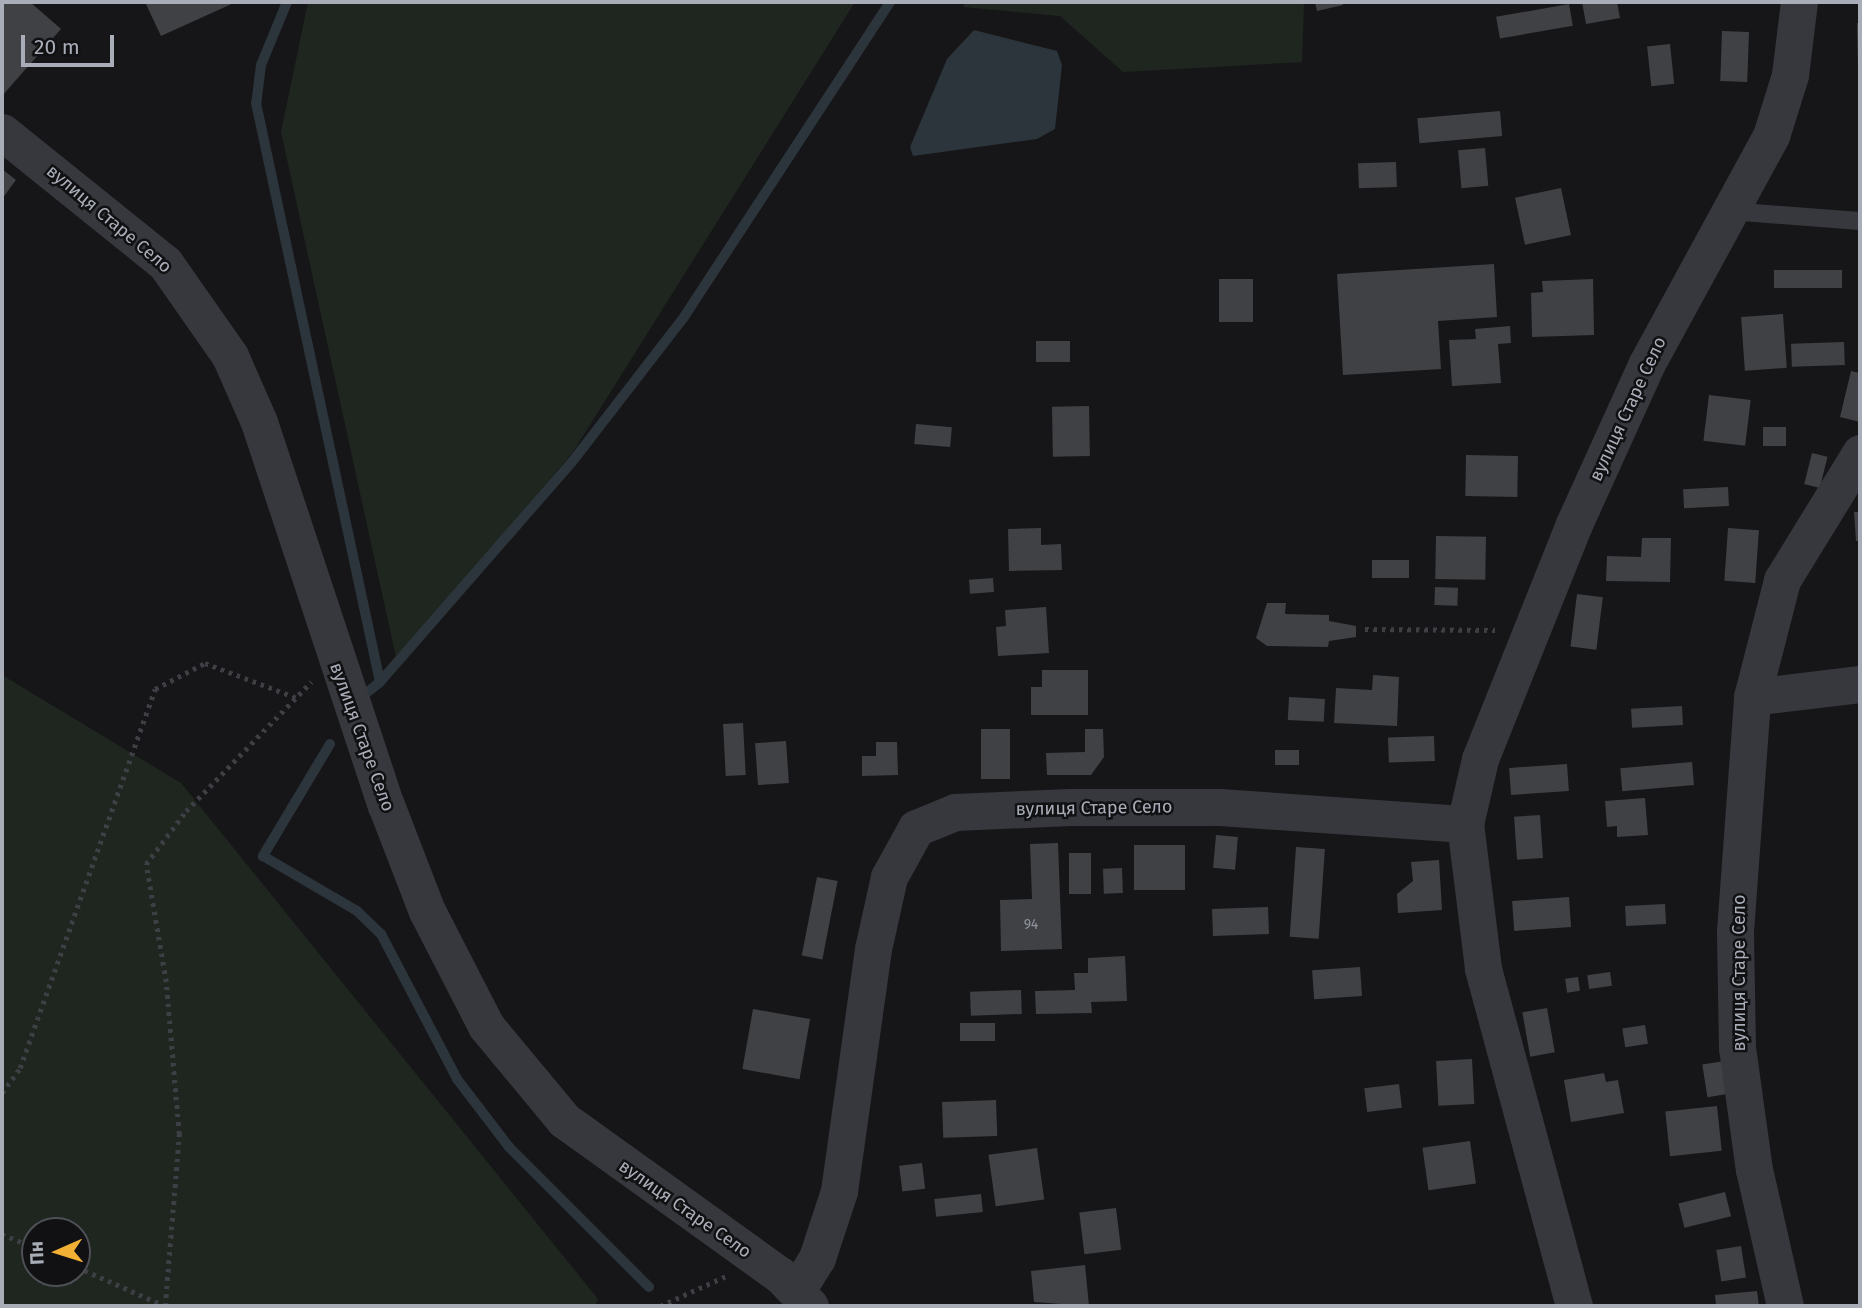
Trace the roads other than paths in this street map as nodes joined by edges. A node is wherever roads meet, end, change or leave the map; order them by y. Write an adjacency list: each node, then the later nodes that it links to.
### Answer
1 (1800, 2): 3 (street, вулиця Старе Село)
2 (2, 132): 9 (street, вулиця Старе Село)
3 (1729, 211): 4 (lane); 8 (street, вулиця Старе Село)
4 (1860, 221)
5 (1860, 453): 7 (street, вулиця Старе Село)
6 (1860, 684): 7 (street)
7 (1752, 696): 11 (street, вулиця Старе Село)
8 (1465, 824): 9 (street, вулиця Старе Село); 10 (street, вулиця Старе Село)
9 (803, 1298)
10 (1574, 1306)
11 (1785, 1306)

